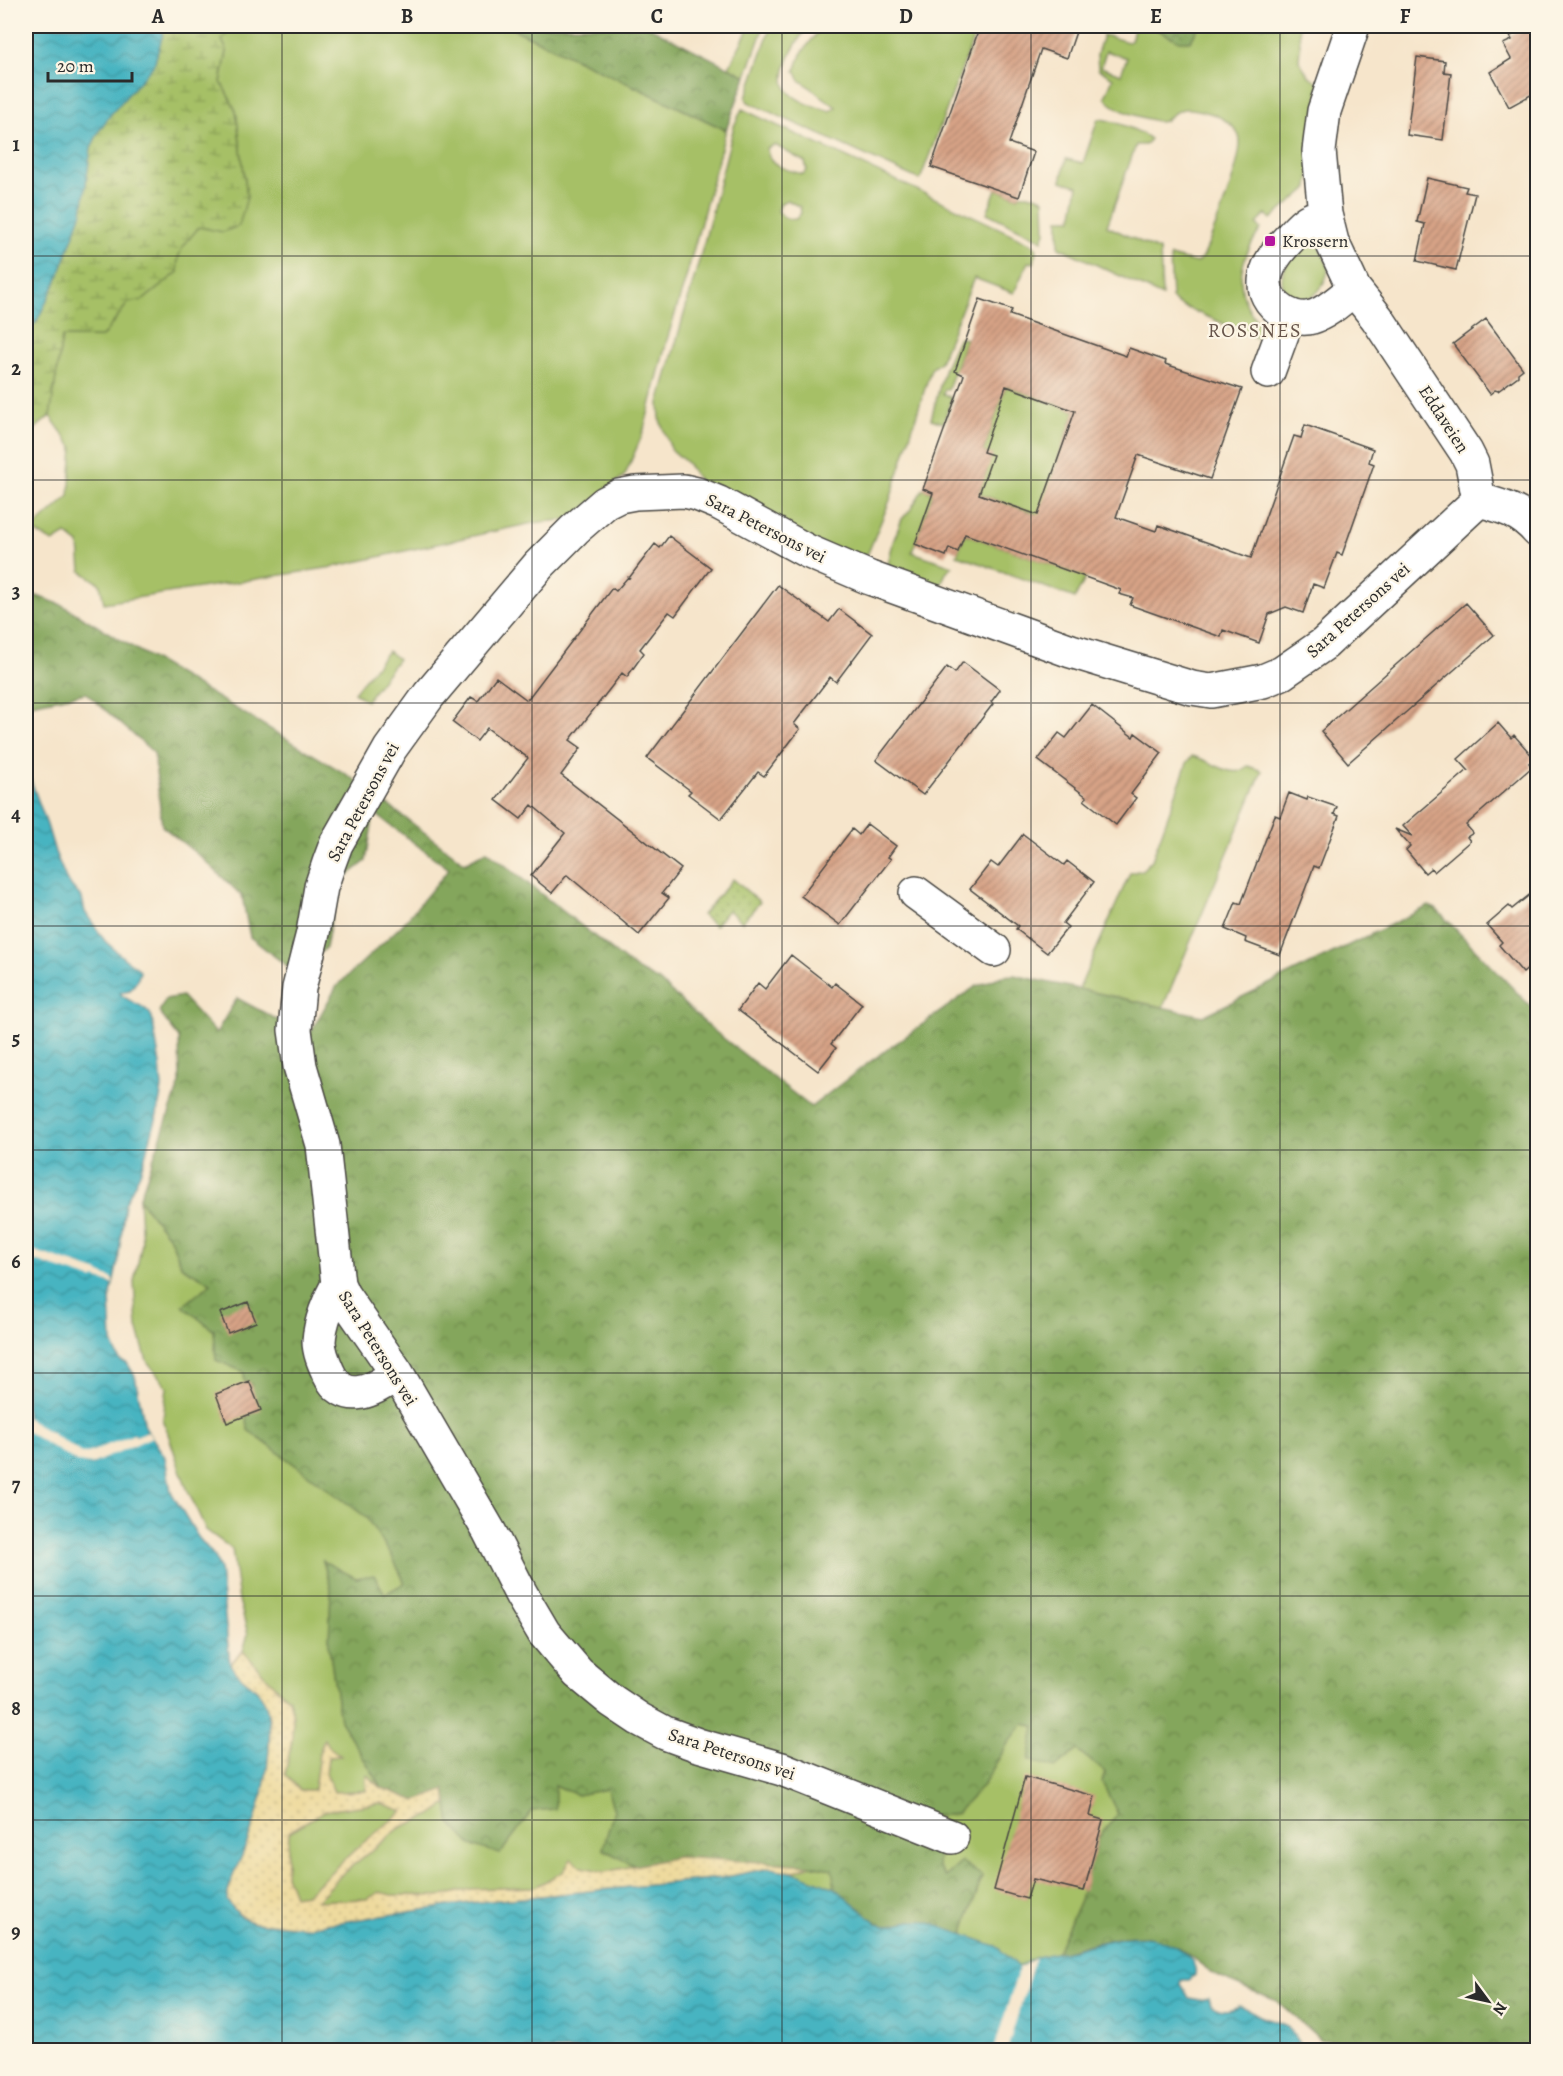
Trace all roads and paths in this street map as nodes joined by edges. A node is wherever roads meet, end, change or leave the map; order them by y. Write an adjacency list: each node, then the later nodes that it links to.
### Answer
1 (1353, 26): 2 (street, Eddaveien)
2 (1325, 214): 3 (street, Eddaveien); 4 (street)
3 (1354, 289): 4 (street); 6 (street, Eddaveien)
4 (1289, 315): 5 (street)
5 (1268, 372)
6 (1479, 500): 7 (street); 10 (street, Sara Petersons vei)
7 (1538, 531)
8 (916, 893): 9 (street)
9 (994, 950)
10 (338, 1284): 11 (street, Sara Petersons vei); 11 (street)
11 (396, 1373): 12 (street, Sara Petersons vei)
12 (952, 1837)

